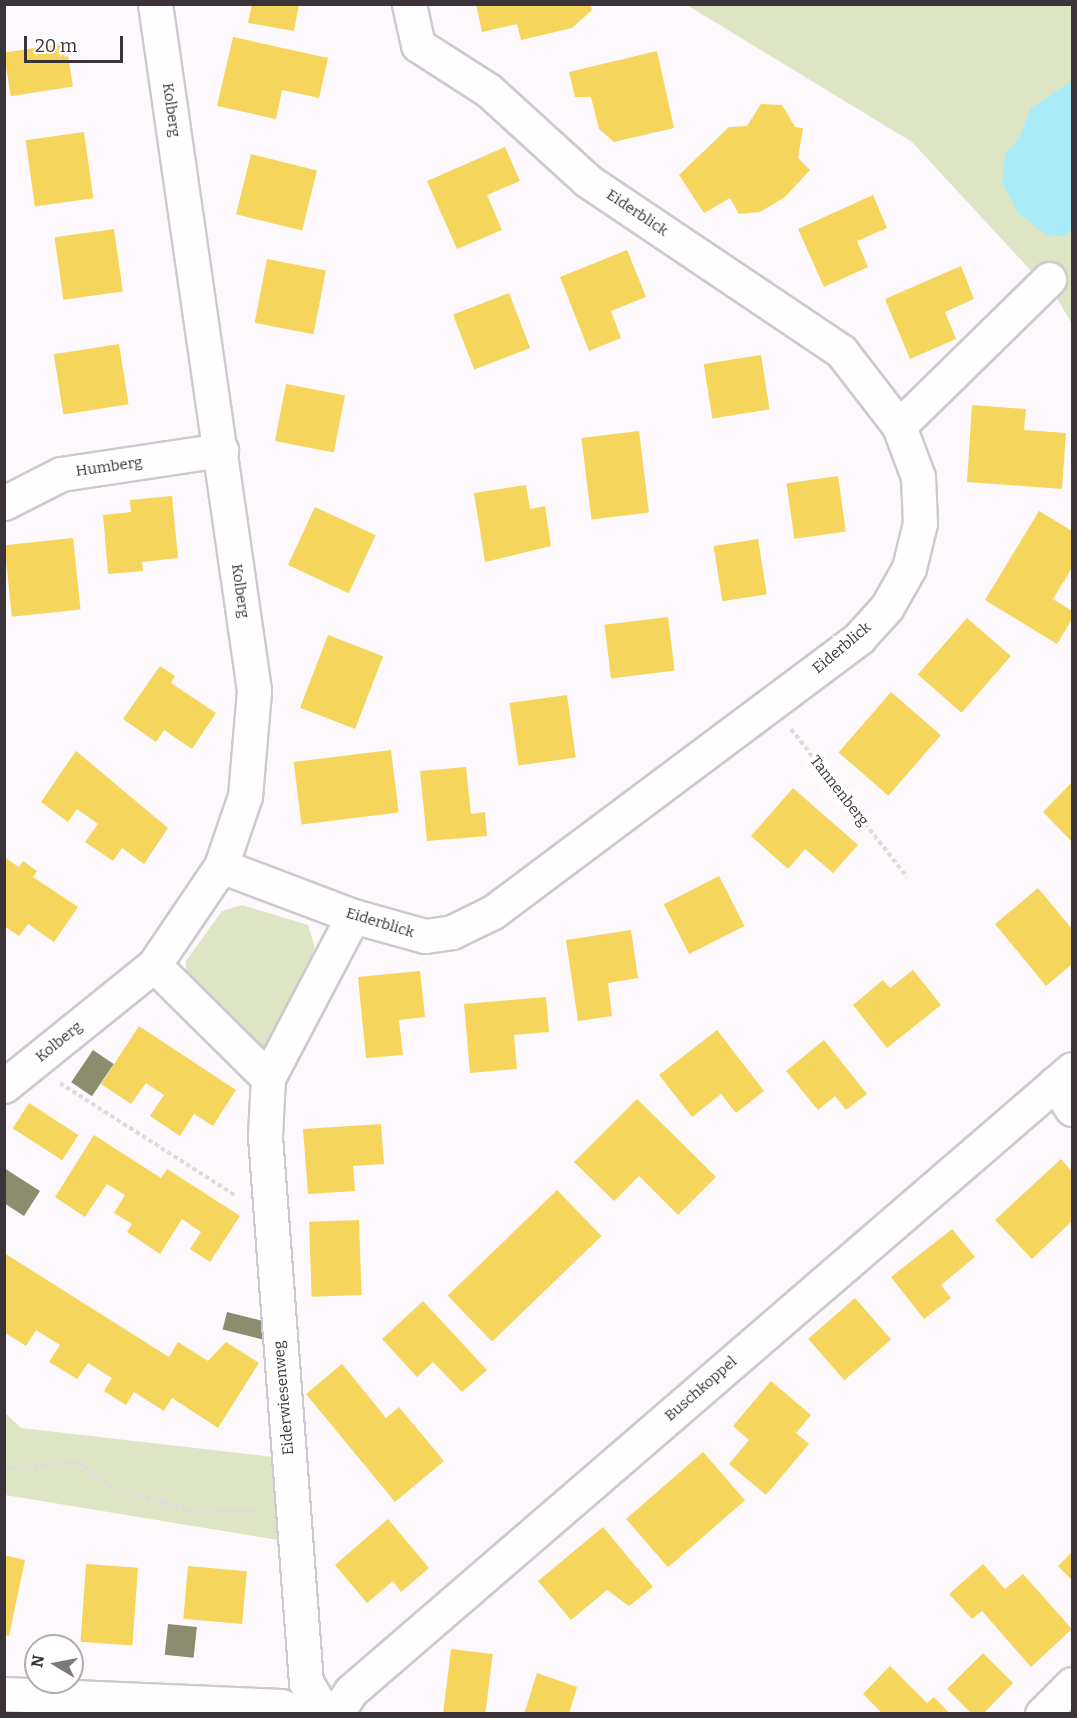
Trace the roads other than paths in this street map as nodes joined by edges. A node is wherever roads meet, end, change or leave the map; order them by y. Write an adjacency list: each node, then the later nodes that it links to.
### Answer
1 (155, 4): 5 (street, Kolberg)
2 (409, 4): 4 (street, Eiderblick)
3 (1049, 279): 4 (street)
4 (899, 426): 8 (street, Eiderblick)
5 (221, 450): 6 (street, Humberg); 7 (street, Kolberg)
6 (4, 503)
7 (221, 866): 8 (street, Eiderblick); 9 (street, Kolberg)
8 (353, 916): 10 (street)
9 (154, 964): 10 (street); 11 (street, Kolberg)
10 (268, 1078): 16 (street, Eiderwiesenweg)
11 (4, 1086)
12 (1067, 1087): 17 (street, Buschkoppel)
13 (1072, 1684): 18 (street)
14 (4, 1694): 15 (street)
15 (303, 1713)
16 (325, 1713)
17 (336, 1713)
18 (1042, 1713)

